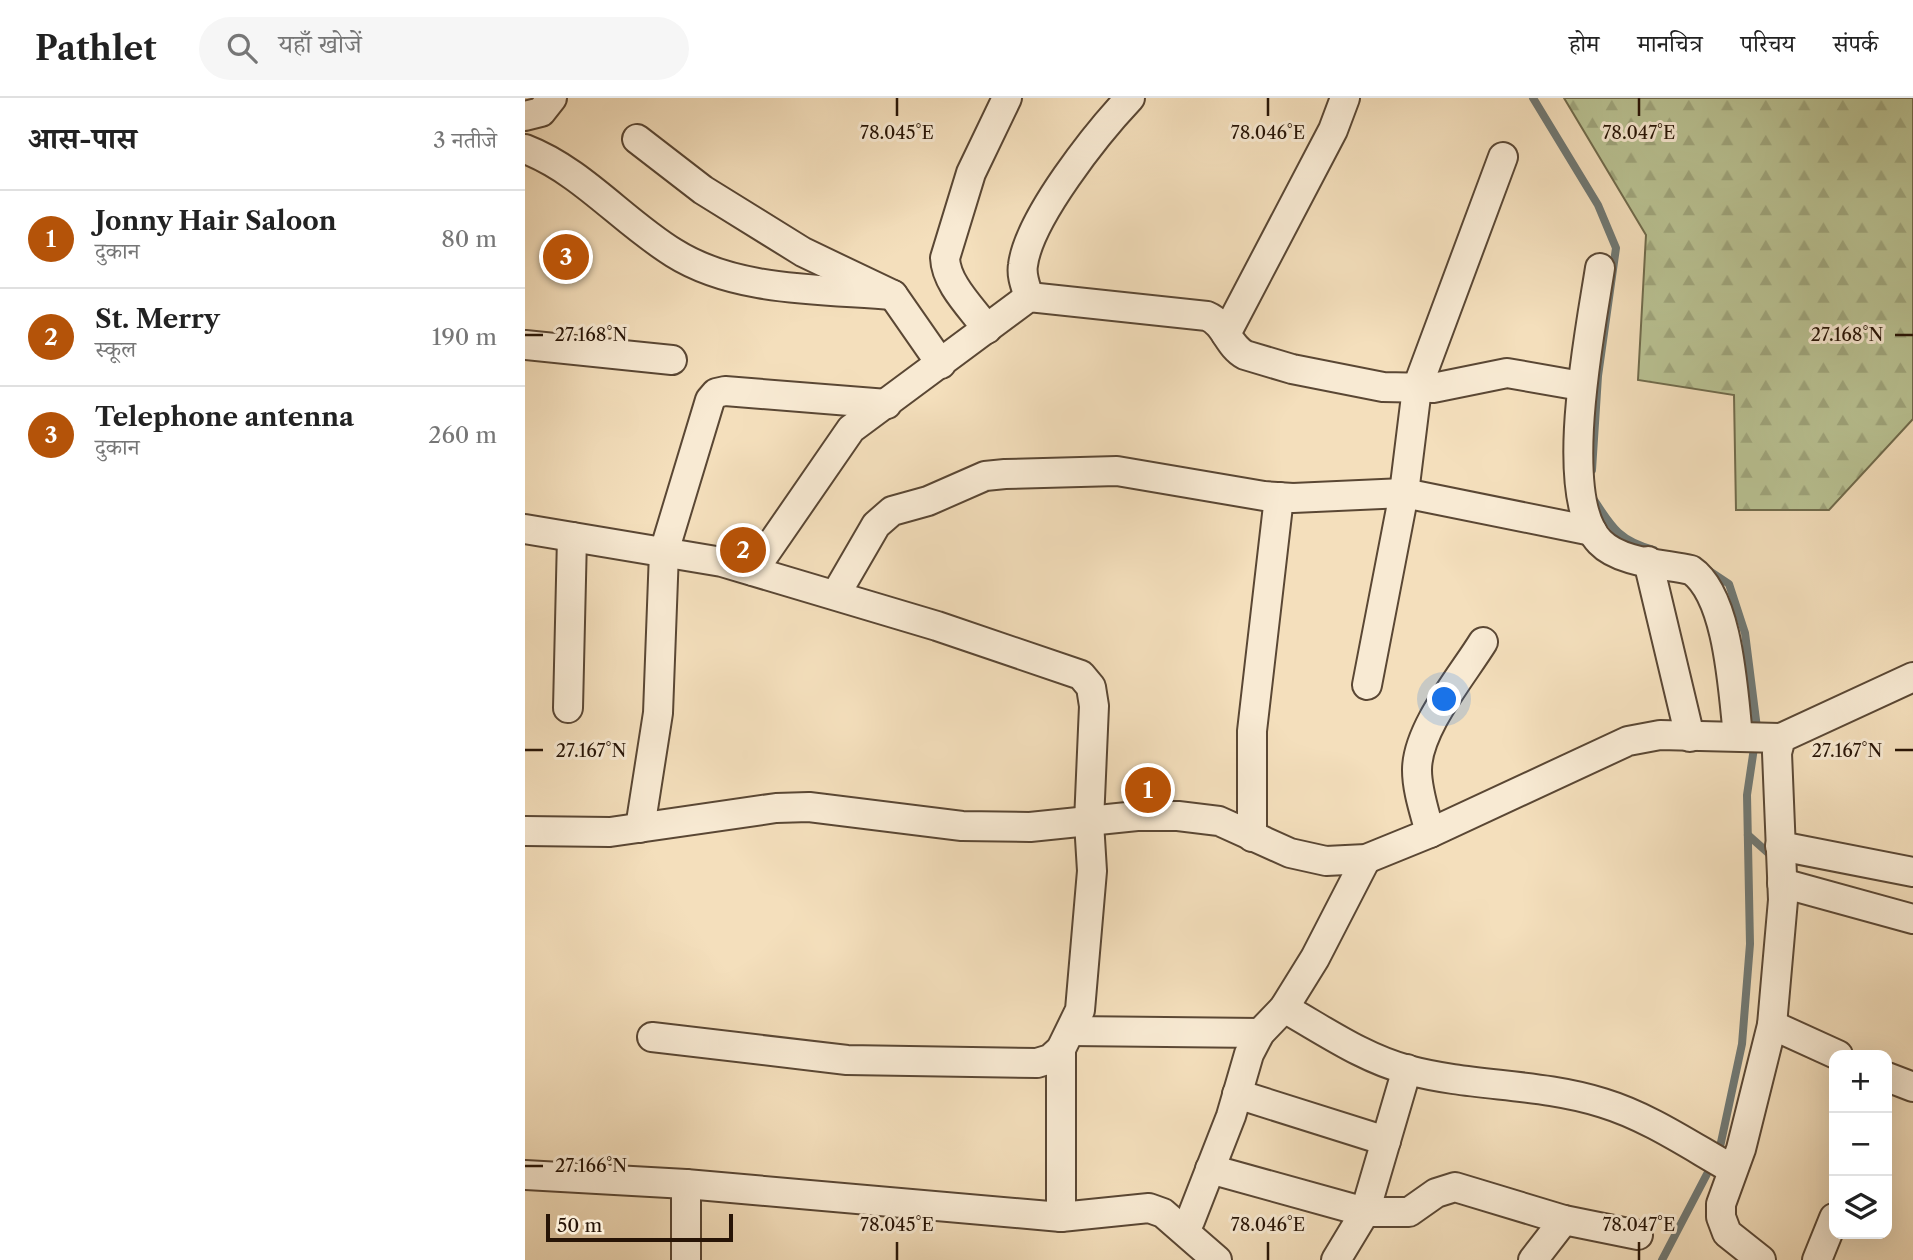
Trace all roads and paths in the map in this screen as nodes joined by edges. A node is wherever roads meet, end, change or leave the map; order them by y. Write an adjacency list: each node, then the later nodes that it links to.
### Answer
1 (551, 98): 5 (street)
2 (1007, 98): 12 (street)
3 (1130, 98): 11 (street)
4 (1345, 98): 13 (street)
5 (525, 116)
6 (637, 139): 10 (street)
7 (528, 157): 10 (street)
8 (1503, 157): 18 (street)
9 (1601, 268): 17 (street)
10 (893, 295): 16 (street)
11 (1029, 297): 12 (street); 13 (street)
12 (987, 329): 16 (street)
13 (1226, 334): 18 (street)
14 (525, 345): 15 (street)
15 (673, 360)
16 (941, 363): 19 (street)
17 (1581, 386): 18 (street); 20 (street)
18 (1417, 388): 21 (street)
19 (887, 404): 27 (street); 29 (street)
20 (1579, 489): 23 (street); 25 (street)
21 (1404, 494): 22 (street); 23 (street); 33 (street)
22 (1279, 497): 30 (street); 42 (street)
23 (1562, 527): 25 (street)
24 (525, 530): 26 (street)
25 (1592, 531): 28 (street)
26 (572, 537): 27 (street); 34 (street)
27 (664, 552): 29 (street); 39 (street)
28 (1648, 561): 35 (street); 36 (street)
29 (753, 571): 30 (street)
30 (836, 594): 38 (street)
31 (1483, 642): 41 (street)
32 (1913, 677): 37 (street)
33 (1367, 685)
34 (568, 708)
35 (1738, 736): 36 (street); 37 (street)
36 (1690, 737): 41 (street)
37 (1781, 738): 43 (street)
38 (1089, 822): 39 (street); 42 (street); 52 (street)
39 (640, 828): 40 (street)
40 (525, 831)
41 (1430, 833): 44 (street)
42 (1252, 837): 44 (street)
43 (1780, 846): 45 (street); 46 (street)
44 (1366, 859): 48 (street)
45 (1913, 872)
46 (1782, 883): 47 (street); 49 (street)
47 (1913, 919)
48 (1285, 1008): 50 (street); 54 (street)
49 (1772, 1025): 53 (street); 58 (street)
50 (1260, 1033): 52 (street); 55 (street)
51 (652, 1037): 52 (street)
52 (1066, 1040): 62 (street)
53 (1829, 1051)
54 (1407, 1069): 56 (street); 58 (street)
55 (1237, 1094): 56 (street); 57 (street)
56 (1386, 1141): 61 (street)
57 (1210, 1169): 61 (street); 64 (street)
58 (1732, 1169): 71 (street)
59 (525, 1175): 60 (street)
60 (686, 1184): 62 (street); 67 (street)
61 (1365, 1212): 63 (street); 69 (street)
62 (1061, 1217): 68 (street)
63 (1564, 1220): 66 (street); 70 (street)
64 (1191, 1221)
65 (1829, 1230): 72 (street)
66 (1638, 1236)
67 (686, 1260)
68 (1217, 1260)
69 (1336, 1260)
70 (1533, 1260)
71 (1761, 1260)
72 (1817, 1260)

